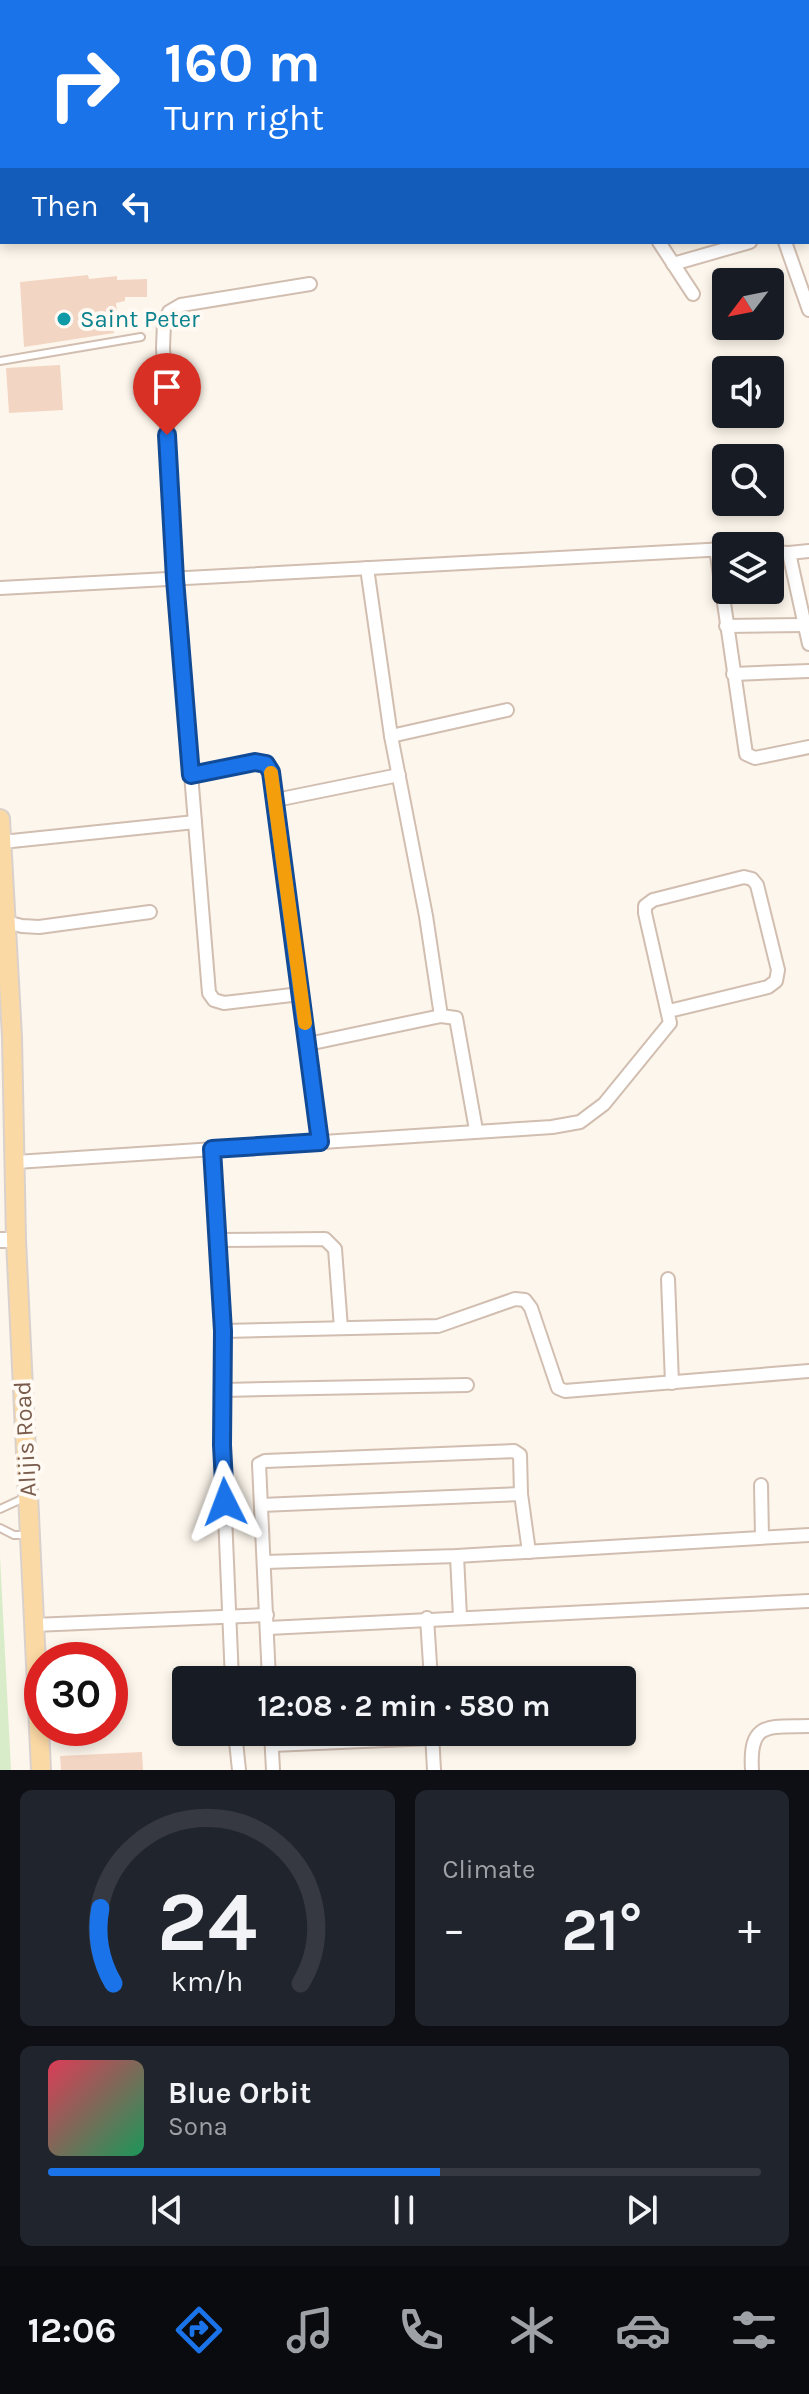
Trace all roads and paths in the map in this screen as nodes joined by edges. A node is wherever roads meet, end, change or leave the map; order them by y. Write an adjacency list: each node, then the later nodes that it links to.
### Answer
1 (660, 244): 4 (street)
2 (743, 244): 4 (street)
3 (786, 244): 7 (street)
4 (673, 264): 6 (street)
5 (310, 284): 15 (street)
6 (693, 294)
7 (809, 310)
8 (141, 337): 9 (lane)
9 (0, 361)
10 (712, 549): 14 (street)
11 (809, 551): 13 (street)
12 (784, 553): 13 (street)
13 (789, 553): 18 (street)
14 (367, 568): 15 (street); 24 (street)
15 (175, 579): 16 (street); 26 (street)
16 (0, 588)
17 (725, 604): 19 (street)
18 (804, 625): 19 (street); 20 (street)
19 (726, 626): 22 (street)
20 (809, 644)
21 (809, 671): 22 (street)
22 (733, 674): 25 (street)
23 (507, 710): 24 (street)
24 (391, 736): 27 (street)
25 (809, 747)
26 (191, 775): 28 (street); 30 (street)
27 (399, 775): 28 (street); 36 (street)
28 (276, 800): 34 (street)
29 (0, 819): 31 (main road, Alijis Road)
30 (195, 822): 31 (street); 34 (street)
31 (1, 842): 33 (main road, Alijis Road)
32 (150, 912): 33 (street)
33 (4, 924): 37 (main road, Alijis Road)
34 (300, 994): 38 (street)
35 (669, 1011): 35 (street); 39 (street)
36 (441, 1016): 38 (street); 39 (street)
37 (6, 1036): 42 (main road, Alijis Road)
38 (308, 1044): 40 (street)
39 (476, 1130): 40 (street)
40 (320, 1142): 41 (street)
41 (212, 1149): 42 (street); 44 (street)
42 (16, 1162): 43 (main road, Alijis Road)
43 (8, 1240): 54 (main road, Alijis Road)
44 (217, 1240): 46 (street); 47 (street)
45 (668, 1279): 49 (street)
46 (341, 1328): 47 (street); 49 (street)
47 (223, 1331): 51 (street)
48 (809, 1371): 49 (street)
49 (672, 1383)
50 (467, 1385): 51 (street)
51 (223, 1390): 65 (street)
52 (761, 1485): 60 (street)
53 (521, 1494): 55 (street); 55 (street); 61 (street)
54 (27, 1497): 56 (lane); 58 (main road, Alijis Road)
55 (261, 1505): 63 (street)
56 (0, 1509)
57 (0, 1528): 58 (lane)
58 (29, 1535): 69 (main road, Alijis Road)
59 (809, 1535): 60 (street)
60 (762, 1537): 61 (street)
61 (529, 1552): 62 (street)
62 (457, 1556): 63 (street); 66 (street)
63 (265, 1562): 68 (street)
64 (809, 1601): 66 (street)
65 (231, 1617): 68 (street); 69 (street); 70 (street)
66 (460, 1617): 67 (street)
67 (427, 1618): 68 (street); 72 (street)
68 (267, 1621): 71 (street)
69 (34, 1625): 77 (main road, Alijis Road)
70 (232, 1666)
71 (269, 1666)
72 (430, 1666)
73 (809, 1726): 81 (street)
74 (236, 1746): 78 (street)
75 (272, 1746): 79 (street)
76 (433, 1746): 80 (street)
77 (41, 1770)
78 (239, 1770)
79 (273, 1770)
80 (434, 1770)
81 (752, 1770)

